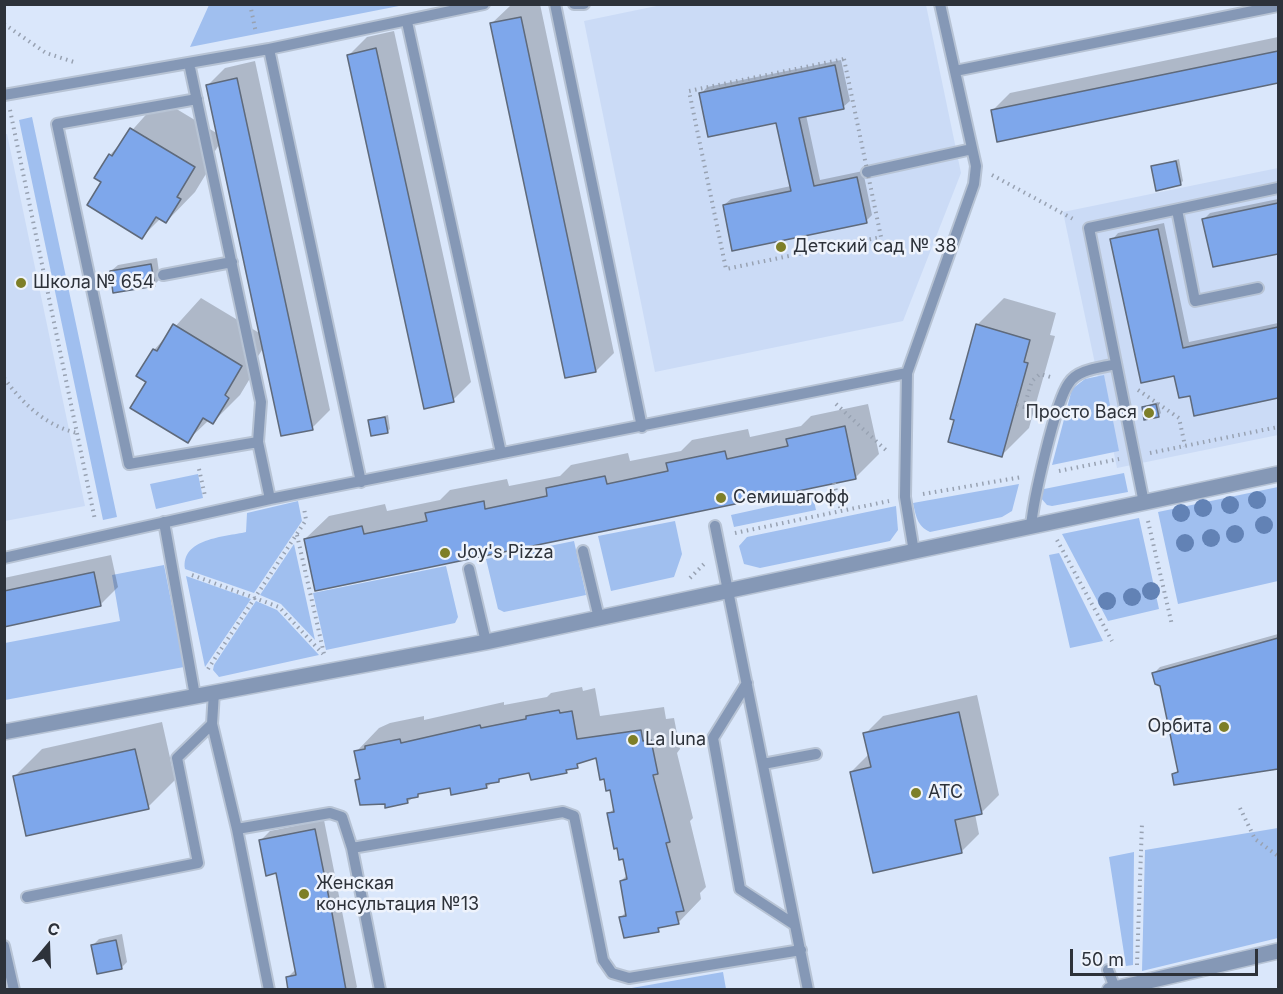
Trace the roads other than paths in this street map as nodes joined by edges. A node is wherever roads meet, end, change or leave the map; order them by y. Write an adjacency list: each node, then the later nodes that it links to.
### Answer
1 (484, 4): 7 (lane)
2 (555, 4): 22 (lane)
3 (574, 4): 4 (lane)
4 (585, 4)
5 (940, 4): 10 (lane)
6 (1278, 6): 10 (lane)
7 (407, 22): 8 (lane); 24 (lane)
8 (264, 50): 9 (lane); 26 (lane)
9 (189, 63): 11 (lane); 12 (lane)
10 (954, 71): 13 (lane)
11 (6, 95)
12 (197, 99): 17 (lane); 23 (lane)
13 (972, 149): 14 (lane); 21 (lane)
14 (867, 172)
15 (1278, 189): 16 (lane)
16 (1177, 210): 19 (lane); 20 (lane)
17 (232, 262): 18 (lane); 23 (lane)
18 (163, 275)
19 (1258, 288)
20 (1116, 364): 28 (lane); 31 (lane)
21 (907, 373): 22 (lane); 33 (lane)
22 (642, 427): 24 (lane)
23 (258, 442): 27 (lane)
24 (501, 453): 26 (lane)
25 (1278, 474): 28 (street)
26 (361, 482): 27 (lane)
27 (270, 499): 29 (lane)
28 (1144, 503): 31 (street)
29 (164, 522): 34 (lane); 41 (lane)
30 (715, 526): 36 (lane)
31 (1032, 527): 33 (street)
32 (583, 550): 37 (lane)
33 (914, 552): 36 (street)
34 (4, 558)
35 (469, 569): 38 (lane)
36 (728, 591): 37 (street); 39 (lane)
37 (599, 618): 38 (street)
38 (486, 642): 40 (street)
39 (747, 683): 45 (lane); 49 (lane)
40 (214, 692): 41 (street); 42 (lane)
41 (195, 693): 43 (street)
42 (212, 724): 46 (lane); 48 (lane)
43 (4, 732)
44 (816, 754): 45 (lane)
45 (763, 764): 49 (lane)
46 (237, 829): 47 (lane); 56 (lane)
47 (352, 848): 51 (lane); 57 (lane)
48 (27, 897)
49 (795, 925): 51 (lane)
50 (4, 946): 55 (lane)
51 (801, 950): 58 (lane)
52 (1278, 951): 54 (street)
53 (1108, 970): 54 (lane)
54 (1112, 989)
55 (14, 990)
56 (269, 990)
57 (380, 990)
58 (808, 990)

